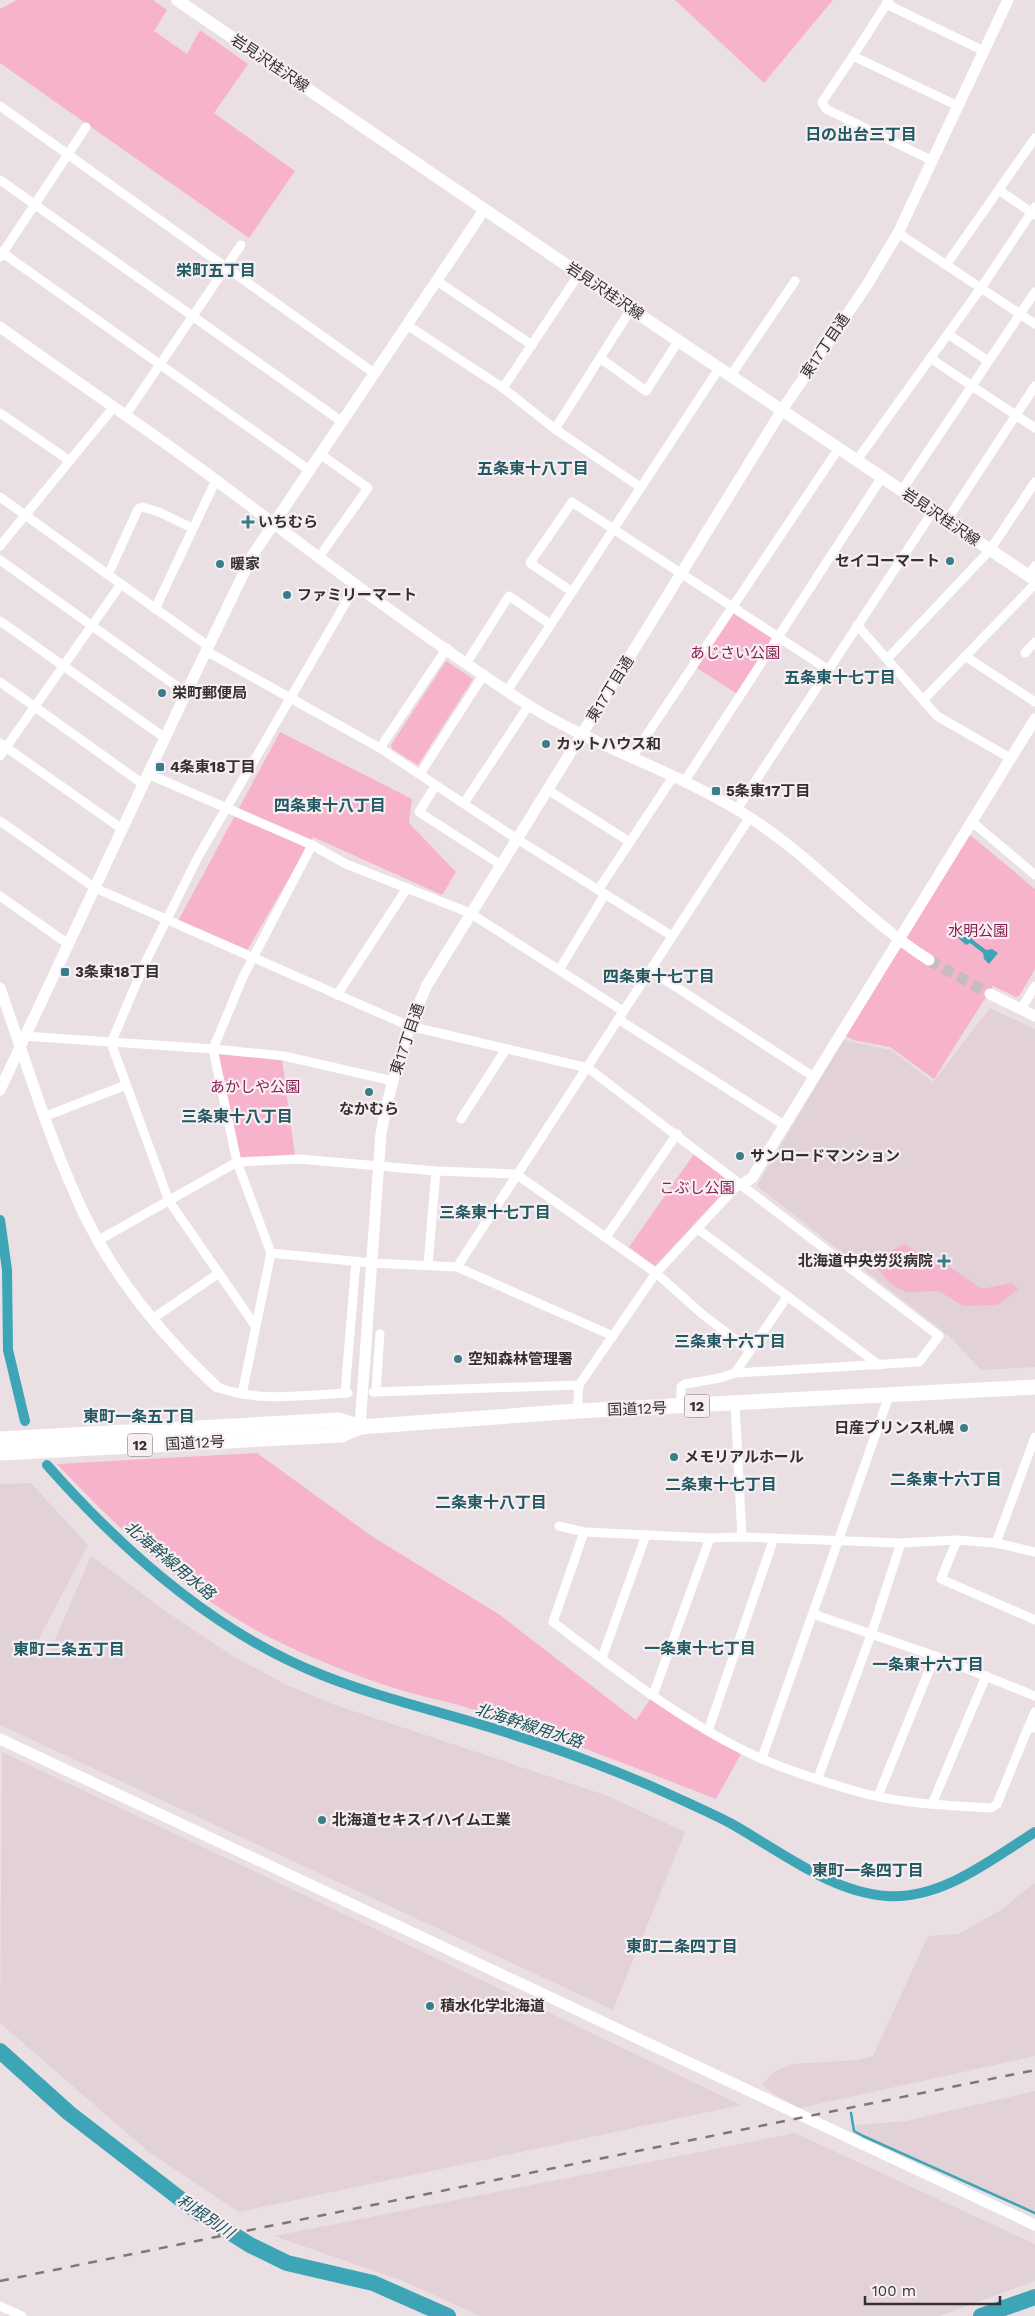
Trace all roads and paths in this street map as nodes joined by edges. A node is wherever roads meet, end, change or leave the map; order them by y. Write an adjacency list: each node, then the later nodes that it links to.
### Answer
1 (177, 0): 15 (main road, 岩見沢桂沢線)
2 (1007, 0): 4 (street, 東17丁目通)
3 (888, 2): 4 (street); 5 (street)
4 (984, 51): 7 (street, 東17丁目通)
5 (853, 56): 7 (street); 11 (street)
6 (0, 106): 10 (street)
7 (958, 106): 11 (street, 東17丁目通)
8 (86, 127): 10 (street)
9 (1033, 144): 13 (street)
10 (67, 154): 14 (street); 21 (street)
11 (933, 160): 17 (street, 東17丁目通)
12 (0, 180): 14 (street)
13 (999, 190): 16 (street); 20 (street)
14 (35, 204): 19 (street); 29 (street)
15 (484, 210): 22 (main road, 岩見沢桂沢線); 23 (street)
16 (1034, 211): 25 (street)
17 (898, 233): 20 (street); 47 (street, 東17丁目通)
18 (241, 245): 21 (street)
19 (1, 254): 39 (street)
20 (946, 265): 25 (street)
21 (226, 268): 29 (street); 41 (street)
22 (579, 274): 27 (main road, 岩見沢桂沢線); 35 (street)
23 (437, 281): 31 (street); 35 (street)
24 (795, 281): 42 (street)
25 (981, 288): 28 (street); 33 (street)
26 (1035, 292): 28 (street)
27 (631, 309): 34 (main road, 岩見沢桂沢線); 36 (street)
28 (1020, 314): 30 (street); 38 (street)
29 (194, 316): 39 (street); 51 (street)
30 (1035, 324)
31 (407, 325): 41 (street); 45 (street)
32 (0, 328): 46 (street)
33 (948, 334): 37 (street); 38 (street)
34 (679, 340): 36 (street); 40 (main road, 岩見沢桂沢線)
35 (532, 345): 45 (street)
36 (600, 358): 53 (street)
37 (930, 358): 43 (street); 56 (street)
38 (988, 361): 43 (street)
39 (160, 366): 50 (street); 58 (street)
40 (720, 367): 42 (main road, 岩見沢桂沢線); 62 (street)
41 (374, 373): 51 (street)
42 (732, 375): 47 (main road, 岩見沢桂沢線)
43 (971, 385): 49 (street); 63 (street)
44 (1035, 386): 49 (street)
45 (503, 388): 53 (street)
46 (113, 408): 50 (street); 57 (street)
47 (782, 410): 54 (main road, 岩見沢桂沢線); 75 (street, 東17丁目通)
48 (0, 413): 57 (street)
49 (1015, 415): 52 (street); 67 (street)
50 (126, 416): 60 (street)
51 (341, 422): 55 (street)
52 (1035, 428)
53 (555, 429): 62 (street)
54 (840, 448): 56 (main road, 岩見沢桂沢線); 81 (street)
55 (320, 454): 58 (street); 73 (street)
56 (857, 460): 59 (main road, 岩見沢桂沢線)
57 (70, 461): 66 (street)
58 (309, 470): 68 (street)
59 (882, 477): 63 (main road, 岩見沢桂沢線); 87 (street)
60 (216, 480): 68 (street); 69 (street)
61 (1035, 482): 72 (street)
62 (640, 486): 70 (street)
63 (902, 490): 65 (main road, 岩見沢桂沢線)
64 (0, 497): 66 (street)
65 (933, 511): 67 (main road, 岩見沢桂沢線); 86 (street)
66 (25, 515): 71 (street); 76 (street)
67 (947, 520): 72 (main road, 岩見沢桂沢線)
68 (272, 524): 73 (street); 89 (street)
69 (192, 528): 76 (street); 82 (street)
70 (612, 529): 75 (street); 80 (street); 80 (street)
71 (0, 546)
72 (990, 550): 77 (main road, 岩見沢桂沢線); 93 (street)
73 (319, 557): 79 (street)
74 (0, 560): 84 (street)
75 (680, 574): 81 (street); 107 (street, 東17丁目通)
76 (108, 575): 78 (street)
77 (1033, 576): 92 (street)
78 (121, 584): 82 (street); 84 (street)
79 (356, 584): 90 (street); 101 (street)
80 (571, 591): 85 (street)
81 (732, 608): 87 (street); 112 (street)
82 (155, 609): 89 (street)
83 (0, 621): 95 (street)
84 (93, 624): 95 (street); 100 (street)
85 (550, 624): 94 (street); 99 (street)
86 (857, 625): 93 (street); 96 (street)
87 (778, 637): 96 (street); 116 (street)
88 (1035, 642): 91 (street)
89 (207, 648): 100 (street); 101 (street)
90 (447, 648): 94 (street); 110 (street)
91 (1025, 653)
92 (965, 656): 102 (street); 103 (street)
93 (886, 659): 102 (street)
94 (468, 662): 97 (street)
95 (64, 667): 105 (street); 108 (street)
96 (827, 669): 121 (street)
97 (484, 674): 99 (street); 114 (street)
98 (0, 682): 105 (street)
99 (507, 690): 104 (street)
100 (186, 693): 108 (street)
101 (290, 698): 110 (street); 120 (street)
102 (923, 700): 113 (street)
103 (1035, 702)
104 (529, 705): 107 (street); 119 (street)
105 (35, 707): 109 (street); 115 (street)
106 (1035, 719): 113 (street)
107 (582, 734): 112 (street); 118 (street, 東17丁目通)
108 (165, 738): 115 (street)
109 (3, 745): 111 (street); 125 (street)
110 (380, 748): 114 (street)
111 (0, 756)
112 (632, 757): 116 (street)
113 (1010, 758): 124 (street)
114 (420, 774): 117 (street)
115 (146, 779): 120 (street); 125 (street)
116 (678, 779): 121 (street); 127 (street)
117 (436, 785): 119 (street); 129 (street)
118 (548, 790): 126 (street, 東17丁目通); 127 (street)
119 (464, 803): 126 (street)
120 (227, 807): 128 (street); 136 (street)
121 (737, 809): 122 (street)
122 (750, 817): 137 (street); 138 (street)
123 (0, 821): 131 (street)
124 (971, 822): 130 (street); 138 (street)
125 (122, 829): 131 (street)
126 (517, 839): 129 (street, 東17丁目通); 133 (street)
127 (630, 842): 133 (street)
128 (312, 845): 132 (street); 140 (street)
129 (501, 865): 135 (street, 東17丁目通)
130 (1035, 874)
131 (94, 888): 136 (street); 139 (street)
132 (407, 888): 135 (street); 147 (street)
133 (602, 892): 137 (street); 142 (street)
134 (0, 896): 139 (street)
135 (470, 913): 142 (street); 151 (street, 東17丁目通)
136 (167, 919): 140 (street); 153 (street)
137 (672, 936): 143 (street)
138 (898, 939): 141 (street); 157 (street)
139 (68, 944): 152 (street)
140 (253, 958): 147 (street); 154 (street)
141 (929, 960)
142 (559, 970): 149 (street)
143 (650, 970): 149 (street); 157 (street)
144 (1035, 986): 148 (street)
145 (0, 988): 152 (street)
146 (990, 994): 148 (street)
147 (337, 995): 151 (street)
148 (1021, 1009): 150 (street)
149 (621, 1015): 156 (street); 163 (street)
150 (1035, 1016)
151 (409, 1026): 155 (street); 158 (street, 東17丁目通)
152 (22, 1041): 153 (street); 160 (street); 161 (street)
153 (111, 1043): 154 (street); 159 (street)
154 (213, 1049): 158 (street); 165 (street)
155 (506, 1049): 156 (street); 162 (street)
156 (588, 1068): 164 (street); 168 (street)
157 (814, 1077): 163 (street)
158 (393, 1081): 166 (street, 東17丁目通)
159 (126, 1085): 161 (street); 170 (street)
160 (0, 1090)
161 (46, 1116): 173 (street)
162 (462, 1119)
163 (784, 1125): 169 (street)
164 (677, 1134): 169 (street); 172 (street)
165 (237, 1162): 166 (street); 170 (street); 174 (street)
166 (378, 1166): 167 (street); 176 (street, 東17丁目通)
167 (436, 1171): 168 (street); 177 (street)
168 (516, 1174): 172 (street); 178 (street)
169 (742, 1184): 171 (street); 187 (street)
170 (170, 1201): 173 (street); 179 (street)
171 (698, 1229): 180 (street); 181 (street)
172 (606, 1237): 180 (street)
173 (99, 1240): 182 (street)
174 (270, 1253): 175 (street); 183 (street)
175 (356, 1261): 176 (street); 192 (street)
176 (371, 1263): 177 (street); 197 (street, 東17丁目通)
177 (428, 1265): 178 (street)
178 (458, 1267): 185 (street)
179 (219, 1273): 182 (street); 183 (street)
180 (656, 1273): 185 (street); 186 (street)
181 (788, 1298): 186 (street); 187 (street)
182 (152, 1319): 190 (street)
183 (256, 1328): 192 (street)
184 (380, 1334): 189 (street)
185 (613, 1336): 189 (street)
186 (749, 1350): 188 (street)
187 (879, 1365): 188 (street)
188 (735, 1373): 195 (street)
189 (579, 1385): 196 (street)
190 (217, 1387): 192 (street)
191 (1035, 1387): 193 (highway, 国道12号 / 12)
192 (242, 1394)
193 (888, 1396): 194 (highway, 国道12号 / 12); 209 (street)
194 (735, 1404): 195 (highway, 国道12号 / 12); 205 (street)
195 (680, 1407): 196 (highway, 国道12号 / 12)
196 (577, 1411): 197 (highway, 国道12号 / 12)
197 (360, 1427): 200 (highway, 国道12号 / 12); 200 (highway, 国道12号 / 12)
198 (1035, 1437): 211 (street)
199 (0, 1439): 200 (highway, 国道12号 / 12)
200 (30, 1444): 201 (highway, 国道12号 / 12)
201 (0, 1453)
202 (558, 1526): 203 (street)
203 (584, 1532): 204 (street); 217 (street)
204 (646, 1535): 206 (street); 217 (street)
205 (742, 1537): 206 (street); 207 (street)
206 (710, 1538): 219 (street)
207 (774, 1538): 209 (street); 223 (street)
208 (957, 1540): 210 (street); 211 (street); 214 (street)
209 (838, 1541): 210 (street); 213 (street)
210 (901, 1543): 215 (street)
211 (996, 1543): 212 (street)
212 (1035, 1552)
213 (813, 1614): 215 (street); 225 (street)
214 (1035, 1620)
215 (871, 1635): 216 (street); 226 (street)
216 (935, 1656): 218 (street); 227 (street)
217 (602, 1658): 219 (street)
218 (986, 1676): 220 (street); 228 (street)
219 (653, 1696): 223 (street)
220 (1035, 1696)
221 (1035, 1712): 222 (street)
222 (1032, 1728): 228 (street)
223 (708, 1731): 225 (street)
224 (0, 1739): 229 (street)
225 (762, 1758): 226 (street)
226 (818, 1778): 227 (street)
227 (878, 1796): 228 (street)
228 (932, 1804)
229 (1035, 2225)
230 (0, 2306): 231 (street)
231 (22, 2316)

